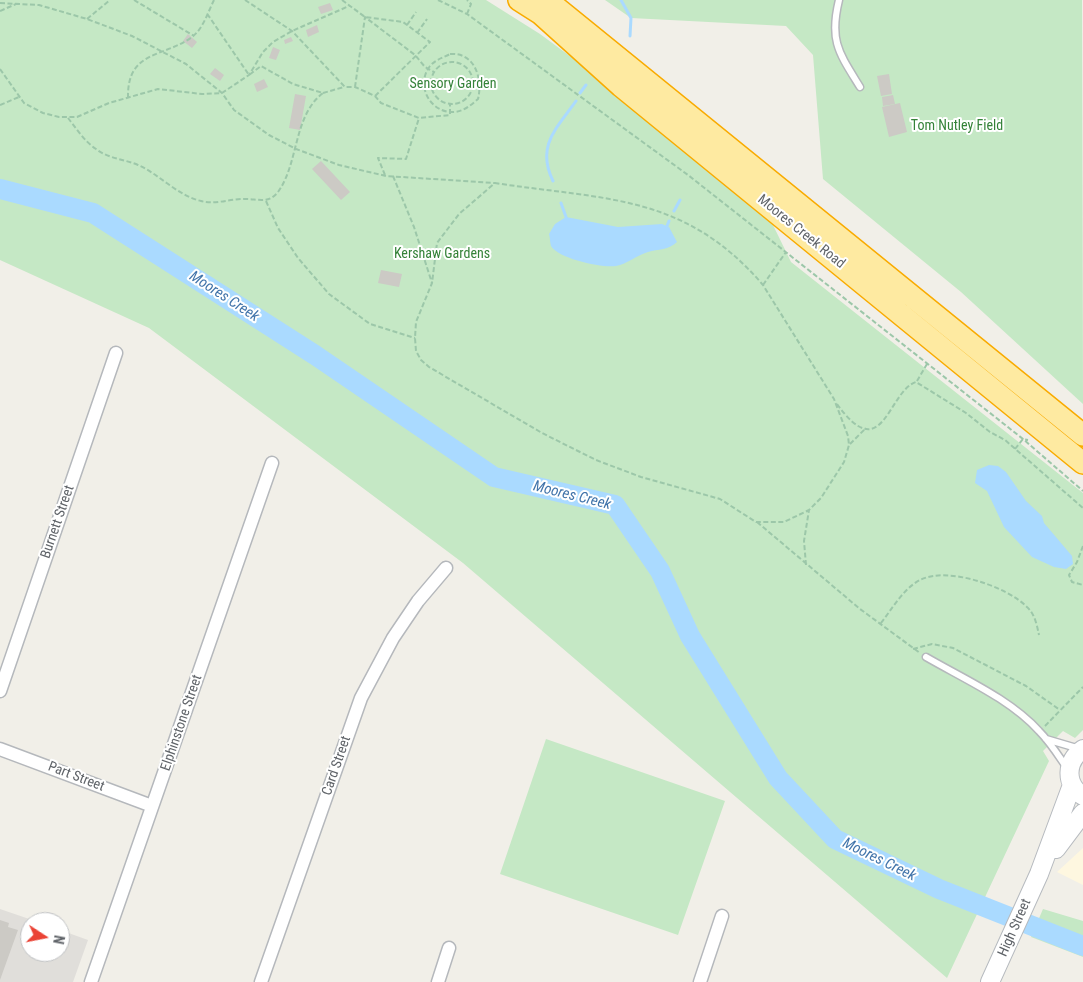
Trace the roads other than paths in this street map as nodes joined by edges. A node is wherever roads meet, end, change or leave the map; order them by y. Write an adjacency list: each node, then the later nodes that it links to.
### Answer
1 (519, 0): 8 (highway, Moores Creek Road)
2 (547, 0): 6 (highway, Moores Creek Road)
3 (839, 0): 4 (lane)
4 (860, 87)
5 (116, 353): 11 (street, Burnett Street)
6 (1083, 434)
7 (272, 463): 16 (street, Elphinstone Street)
8 (1083, 464)
9 (446, 568): 22 (street, Card Street)
10 (926, 657): 12 (lane)
11 (0, 691)
12 (1046, 739): 14 (lane); 15 (lane)
13 (0, 749): 16 (street, Part Street)
14 (1082, 749): 15 (main road, High Street)
15 (1075, 784): 18 (main road, High Street)
16 (152, 806): 21 (street, Elphinstone Street)
17 (1083, 813): 18 (main road, High Street)
18 (1039, 874): 25 (main road, High Street)
19 (722, 916): 24 (street)
20 (449, 948): 23 (street)
21 (90, 982)
22 (261, 982)
23 (438, 982)
24 (700, 982)
25 (990, 982)

